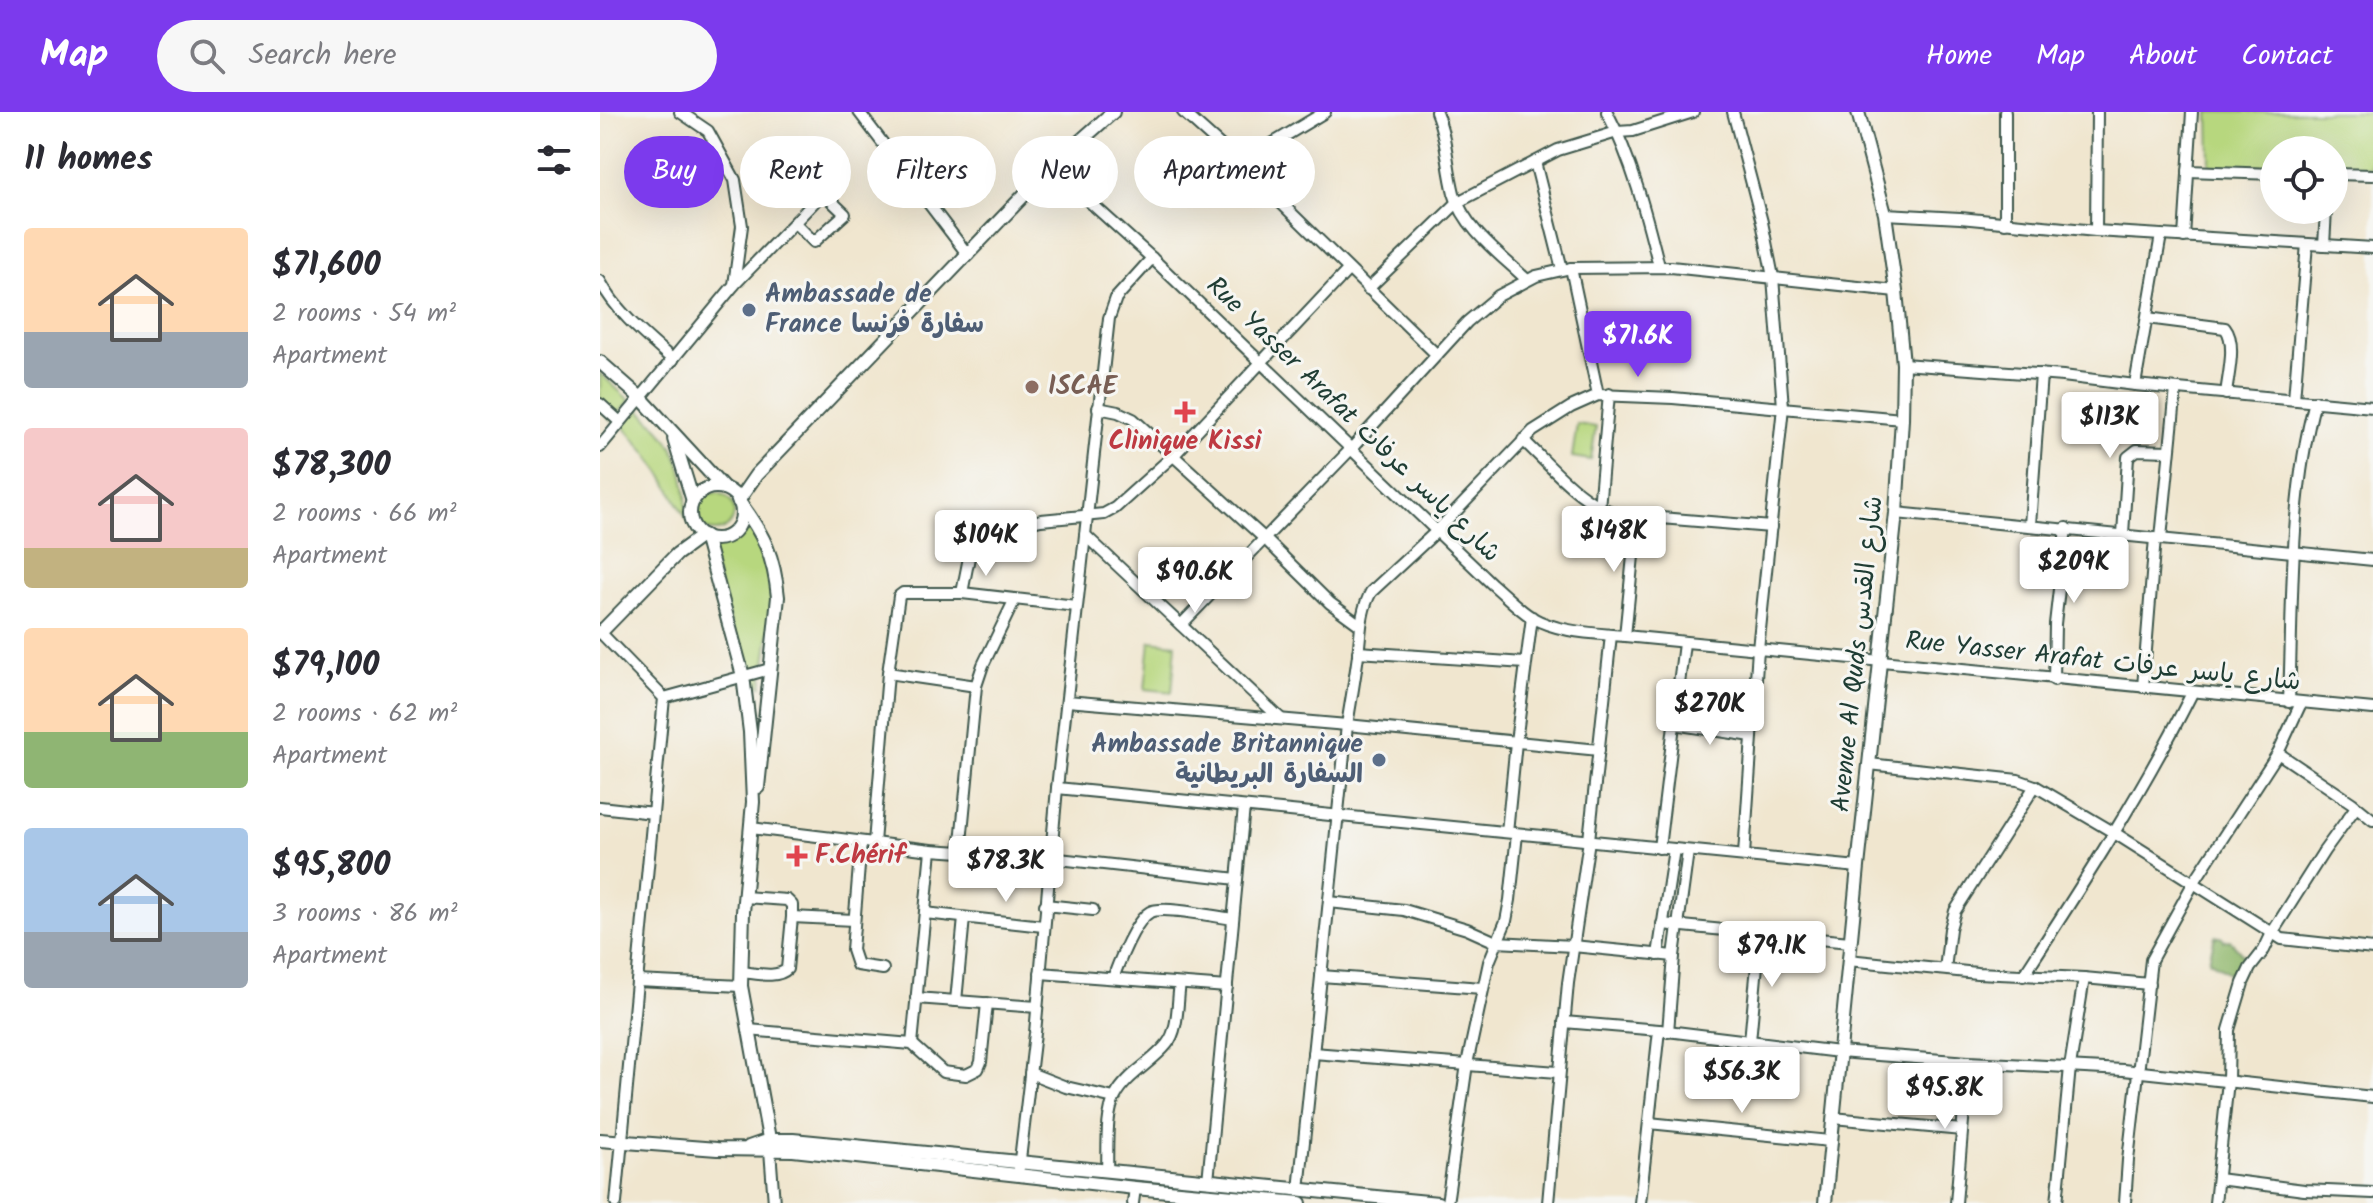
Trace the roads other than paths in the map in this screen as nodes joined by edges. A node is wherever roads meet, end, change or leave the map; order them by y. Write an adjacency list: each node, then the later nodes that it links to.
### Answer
1 (680, 112): 45 (street)
2 (859, 112): 37 (street)
3 (1113, 112): 15 (street)
4 (1183, 112): 16 (street)
5 (1325, 112): 17 (street)
6 (1436, 112): 23 (street)
7 (1607, 112): 14 (street)
8 (1693, 112): 14 (street)
9 (1733, 112): 42 (street)
10 (1858, 112): 27 (street, Avenue Al Quds شارع القدس)
11 (2005, 112): 29 (street)
12 (2097, 112): 31 (street)
13 (2192, 112): 19 (street)
14 (1617, 132): 18 (street); 39 (street)
15 (1086, 136)
16 (1210, 136)
17 (1285, 136)
18 (1535, 162): 23 (street); 40 (street)
19 (2188, 171): 20 (street); 33 (street)
20 (2260, 174)
21 (2348, 174): 22 (street)
22 (2373, 175)
23 (1458, 202): 43 (street); 46 (street)
24 (1012, 208): 37 (street)
25 (1097, 208): 38 (street, Rue Yasser Arafat شارع ياسر عرفات)
26 (1285, 208): 41 (street)
27 (1885, 214): 29 (street); 47 (street, Avenue Al Quds شارع القدس)
28 (795, 223): 28 (street); 45 (street)
29 (2005, 223): 31 (street)
30 (2325, 224): 35 (street)
31 (2096, 231): 32 (street)
32 (2161, 235): 33 (street); 48 (street)
33 (2184, 237): 34 (street)
34 (2307, 244): 35 (street); 60 (street)
35 (2324, 245): 36 (street)
36 (2373, 248)
37 (968, 255): 74 (street)
38 (1152, 258): 52 (street, Rue Yasser Arafat شارع ياسر عرفات); 65 (street)
39 (1659, 266): 40 (street); 42 (street)
40 (1567, 269): 43 (street); 57 (street)
41 (1348, 270): 46 (street); 52 (street)
42 (1773, 277): 47 (street); 63 (street)
43 (1527, 280): 49 (street)
44 (600, 281): 50 (street)
45 (734, 285): 50 (street)
46 (1368, 289): 49 (street)
47 (1896, 291): 53 (street, Avenue Al Quds شارع القدس)
48 (2147, 318): 55 (street); 58 (street)
49 (1437, 355): 71 (street)
50 (673, 360): 59 (street)
51 (600, 362): 59 (street)
52 (1261, 362): 71 (street, Rue Yasser Arafat شارع ياسر عرفات); 73 (street)
53 (1903, 364): 54 (street); 66 (street, Avenue Al Quds شارع القدس)
54 (2041, 374): 55 (street); 81 (street)
55 (2135, 385): 56 (street)
56 (2176, 389): 58 (street); 72 (street)
57 (1604, 394): 63 (street); 69 (street); 76 (street)
58 (2226, 394): 60 (street)
59 (641, 398): 67 (street); 68 (street)
60 (2294, 399): 61 (street)
61 (2315, 401): 64 (street); 90 (street)
62 (600, 404): 67 (street)
63 (1783, 407): 66 (street); 82 (street)
64 (2373, 407)
65 (1098, 408): 73 (street); 78 (street)
66 (1902, 419): 77 (street, Avenue Al Quds شارع القدس)
67 (620, 422): 70 (street)
68 (671, 432): 74 (street); 75 (street)
69 (1523, 440): 76 (street); 84 (street)
70 (600, 447)
71 (1351, 449): 84 (street, Rue Yasser Arafat شارع ياسر عرفات); 89 (street)
72 (2169, 451): 85 (street); 88 (street)
73 (1174, 455): 78 (street); 89 (street)
74 (733, 496): 75 (street); 87 (street); 107 (street)
75 (693, 501): 80 (street)
76 (1599, 508): 79 (street)
77 (1896, 513): 81 (street); 105 (street, Avenue Al Quds شارع القدس)
78 (1086, 515): 86 (street); 93 (street)
79 (1637, 516): 82 (street); 101 (street)
80 (693, 524): 87 (street); 91 (street)
81 (2030, 525): 83 (street)
82 (1771, 527): 103 (street)
83 (2066, 528): 85 (street); 110 (street)
84 (1438, 530): 96 (street, Rue Yasser Arafat شارع ياسر عرفات); 98 (street)
85 (2123, 534): 88 (street)
86 (1085, 535): 95 (street); 97 (street)
87 (704, 536): 91 (street); 109 (street)
88 (2158, 538): 90 (street); 112 (street)
89 (1265, 539): 97 (street); 98 (street)
90 (2295, 552): 92 (street); 116 (street)
91 (677, 554): 99 (street)
92 (2373, 560)
93 (962, 593): 94 (street); 108 (street)
94 (1015, 599): 95 (street); 111 (street)
95 (1076, 606): 115 (street)
96 (1532, 617): 100 (street, Rue Yasser Arafat شارع ياسر عرفات); 106 (street)
97 (1181, 625): 119 (street)
98 (1360, 625): 104 (street)
99 (600, 632): 114 (street)
100 (1611, 635): 101 (street, Rue Yasser Arafat شارع ياسر عرفات); 124 (street)
101 (1625, 636): 102 (street, Rue Yasser Arafat شارع ياسر عرفات)
102 (1684, 643): 103 (street, Rue Yasser Arafat شارع ياسر عرفات); 120 (street)
103 (1758, 649): 105 (street, Rue Yasser Arafat شارع ياسر عرفات); 122 (street)
104 (1358, 652): 106 (street); 121 (street)
105 (1880, 662): 110 (street, Rue Yasser Arafat شارع ياسر عرفات); 126 (street, Avenue Al Quds شارع القدس)
106 (1525, 663): 123 (street)
107 (770, 669): 109 (street); 129 (street)
108 (888, 673): 111 (street); 141 (street)
109 (743, 676): 114 (street); 129 (street)
110 (2054, 680): 112 (street, Rue Yasser Arafat شارع ياسر عرفات)
111 (976, 686): 146 (street)
112 (2143, 687): 113 (street, Rue Yasser Arafat شارع ياسر عرفات)
113 (2192, 693): 116 (street, Rue Yasser Arafat شارع ياسر عرفات); 137 (street)
114 (664, 698): 133 (street)
115 (1067, 701): 119 (street); 128 (street)
116 (2289, 702): 117 (street, Rue Yasser Arafat شارع ياسر عرفات)
117 (2301, 703): 118 (street, Rue Yasser Arafat شارع ياسر عرفات); 125 (street)
118 (2373, 709)
119 (1281, 719): 121 (street)
120 (1674, 724): 122 (street); 142 (street)
121 (1347, 725): 123 (street); 134 (street)
122 (1752, 736): 147 (street)
123 (1516, 742): 124 (street); 138 (street)
124 (1599, 750): 139 (street)
125 (2278, 753): 132 (street); 151 (street)
126 (1869, 764): 127 (street); 149 (street, Avenue Al Quds شارع القدس)
127 (2035, 786): 137 (street); 174 (street)
128 (1057, 788): 131 (street); 148 (street)
129 (753, 802): 136 (street)
130 (600, 807): 133 (street)
131 (1244, 807): 134 (street); 150 (street)
132 (2356, 807): 135 (street); 165 (street)
133 (653, 813): 181 (street)
134 (1338, 816): 138 (street); 153 (street)
135 (2373, 820)
136 (751, 828): 140 (street); 152 (street)
137 (2113, 832): 151 (street); 178 (street)
138 (1512, 833): 139 (street); 166 (street)
139 (1589, 840): 142 (street); 168 (street)
140 (861, 842): 141 (street); 160 (street)
141 (874, 843): 144 (street)
142 (1659, 848): 143 (street)
143 (1674, 849): 145 (street); 161 (street)
144 (931, 850): 146 (street); 156 (street)
145 (1688, 851): 147 (street); 163 (street)
146 (960, 853): 148 (street)
147 (1744, 855): 149 (street)
148 (1050, 858): 150 (street); 154 (street)
149 (1858, 867): 167 (street, Avenue Al Quds شارع القدس)
150 (1237, 879): 159 (street)
151 (2194, 882): 165 (street); 183 (street)
152 (744, 897): 157 (street); 175 (street)
153 (1329, 902): 166 (street); 177 (street)
154 (1045, 905): 155 (street); 162 (street)
155 (1093, 910)
156 (925, 913): 158 (street); 187 (street)
157 (792, 917): 160 (street); 175 (street)
158 (964, 918): 162 (street); 188 (street)
159 (1233, 919): 179 (street); 185 (street)
160 (854, 920): 173 (street)
161 (1662, 924): 163 (street); 170 (street)
162 (1043, 926): 176 (street)
163 (1678, 926): 164 (street); 171 (street)
164 (1760, 933): 167 (street); 194 (street)
165 (2272, 933): 169 (street); 204 (street)
166 (1496, 942): 168 (street); 186 (street)
167 (1850, 942): 172 (street, Avenue Al Quds شارع القدس)
168 (1573, 946): 170 (street); 191 (street)
169 (2373, 949)
170 (1658, 955): 171 (street)
171 (1674, 956): 193 (street)
172 (1848, 960): 174 (street); 196 (street, Avenue Al Quds شارع القدس)
173 (883, 969)
174 (1945, 969): 178 (street)
175 (741, 972): 184 (street)
176 (1040, 973): 179 (street); 190 (street)
177 (1321, 976): 186 (street); 197 (street)
178 (2023, 976): 180 (street)
179 (1113, 978): 182 (street)
180 (2084, 978): 183 (street); 200 (street)
181 (637, 981): 184 (street); 212 (street)
182 (1180, 984): 185 (street); 206 (street)
183 (2149, 984): 203 (street)
184 (741, 986): 192 (street)
185 (1227, 987): 217 (street)
186 (1482, 988): 199 (street)
187 (916, 998): 188 (street); 195 (street)
188 (956, 1001): 189 (street)
189 (987, 1003): 190 (street); 195 (street)
190 (1037, 1007): 202 (street)
191 (1564, 1022): 193 (street); 201 (street)
192 (748, 1030): 195 (street); 213 (street)
193 (1663, 1031): 194 (street); 208 (street)
194 (1750, 1041): 196 (street)
195 (912, 1044)
196 (1839, 1052): 198 (street); 207 (street, Avenue Al Quds شارع القدس)
197 (1313, 1053): 199 (street); 221 (street)
198 (1968, 1062): 200 (street); 209 (street)
199 (1467, 1064): 201 (street); 226 (street)
200 (2070, 1067): 203 (street); 231 (street)
201 (1558, 1072): 227 (street)
202 (1030, 1073): 206 (street); 214 (street)
203 (2140, 1073): 204 (street); 232 (street)
204 (2228, 1081): 205 (street); 216 (street)
205 (2373, 1097)
206 (1114, 1098): 215 (street)
207 (1833, 1118): 209 (street); 211 (street, Avenue Al Quds شارع القدس)
208 (1649, 1123): 211 (street); 228 (street)
209 (1962, 1130): 230 (street)
210 (600, 1140): 212 (street)
211 (1830, 1141): 229 (street, Avenue Al Quds شارع القدس)
212 (622, 1143): 213 (street); 222 (street)
213 (770, 1145): 214 (street); 223 (street)
214 (1019, 1169): 215 (street); 218 (street)
215 (1107, 1171): 217 (street)
216 (2218, 1179): 219 (street); 233 (street)
217 (1208, 1181): 221 (street)
218 (1135, 1188): 221 (street); 224 (street)
219 (2304, 1190): 220 (street); 234 (street)
220 (2373, 1193)
221 (1300, 1197): 225 (street)
222 (616, 1203)
223 (774, 1203)
224 (1133, 1203)
225 (1438, 1203)
226 (1447, 1203)
227 (1548, 1203)
228 (1640, 1203)
229 (1825, 1203)
230 (1956, 1203)
231 (2057, 1203)
232 (2125, 1203)
233 (2215, 1203)
234 (2301, 1203)

